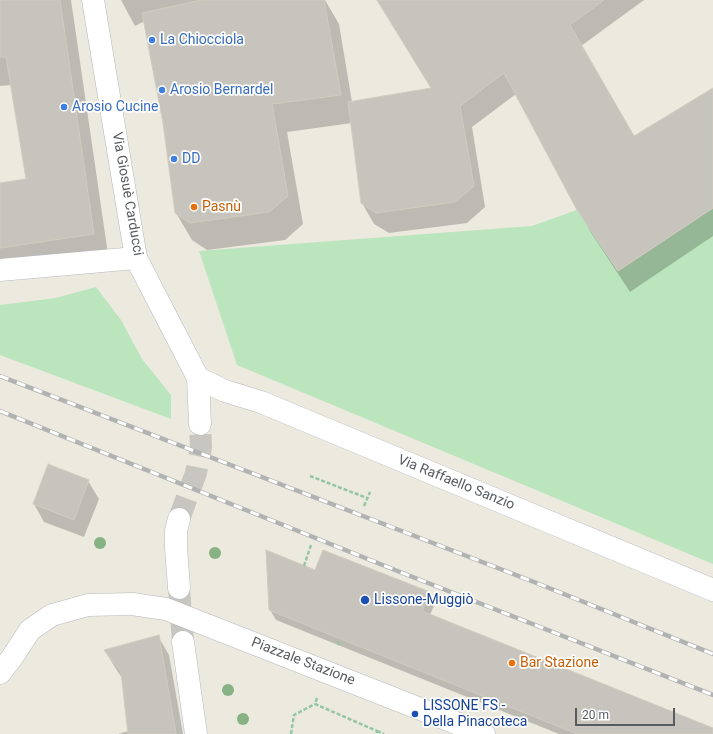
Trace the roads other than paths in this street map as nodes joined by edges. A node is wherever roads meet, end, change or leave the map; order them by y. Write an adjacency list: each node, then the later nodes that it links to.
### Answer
1 (93, 0): 2 (street, Via Giosuè Carducci)
2 (136, 258): 3 (street); 4 (street, Via Giosuè Carducci)
3 (0, 270)
4 (198, 378): 5 (street, Via Giosuè Carducci); 8 (street, Via Raffaello Sanzio)
5 (200, 424)
6 (179, 519): 7 (street)
7 (179, 588)
8 (713, 590)
9 (184, 642): 11 (street)
10 (0, 673): 12 (street, Piazzale Stazione)
11 (196, 734)
12 (484, 734)

